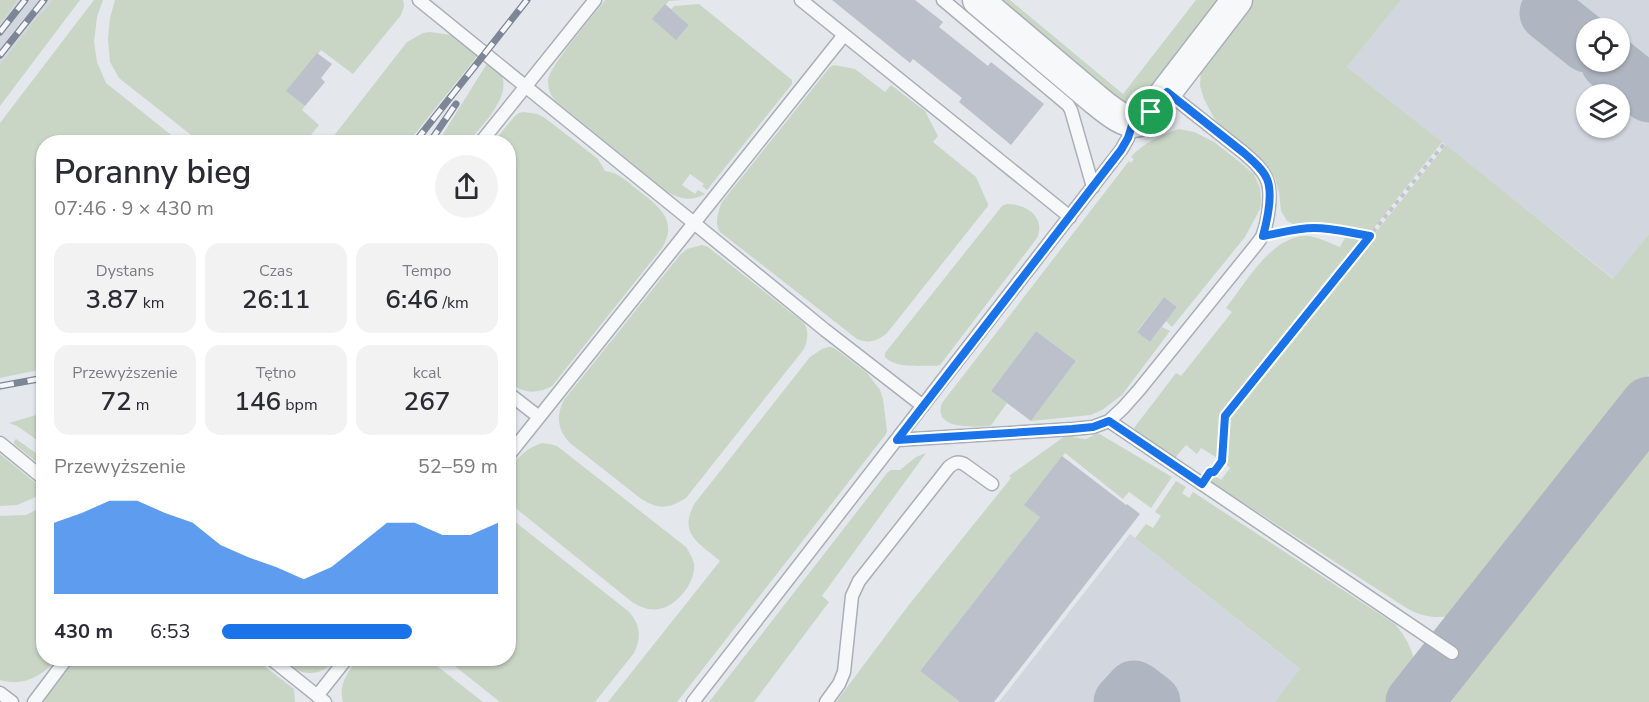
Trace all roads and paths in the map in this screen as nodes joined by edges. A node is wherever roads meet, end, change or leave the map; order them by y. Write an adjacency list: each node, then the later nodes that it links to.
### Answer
1 (419, 0): 8 (lane)
2 (595, 0): 8 (lane)
3 (801, 0): 7 (lane)
4 (943, 0): 13 (lane)
5 (978, 0): 10 (street)
6 (1237, 0): 9 (street)
7 (844, 35): 14 (lane); 15 (lane)
8 (526, 87): 11 (lane); 15 (lane)
9 (1167, 92): 10 (street); 16 (lane)
10 (1133, 122): 13 (lane)
11 (487, 135)
12 (1444, 144): 17 (path)
13 (1093, 187): 14 (lane)
14 (1070, 217): 19 (lane)
15 (694, 223): 19 (lane); 20 (lane)
16 (1263, 236): 17 (path); 21 (lane)
17 (1370, 236): 27 (path)
18 (516, 399): 20 (lane)
19 (924, 406): 22 (lane)
20 (539, 417): 24 (lane)
21 (1109, 421): 22 (lane); 27 (lane)
22 (897, 440): 36 (lane)
23 (0, 444): 25 (lane)
24 (516, 446)
25 (36, 472)
26 (992, 484): 37 (lane)
27 (1202, 484): 28 (lane)
28 (1452, 653)
29 (62, 666): 35 (lane)
30 (280, 666): 33 (lane)
31 (342, 666): 33 (lane)
32 (0, 693): 34 (lane)
33 (321, 699)
34 (12, 702)
35 (34, 702)
36 (693, 702)
37 (826, 702)

